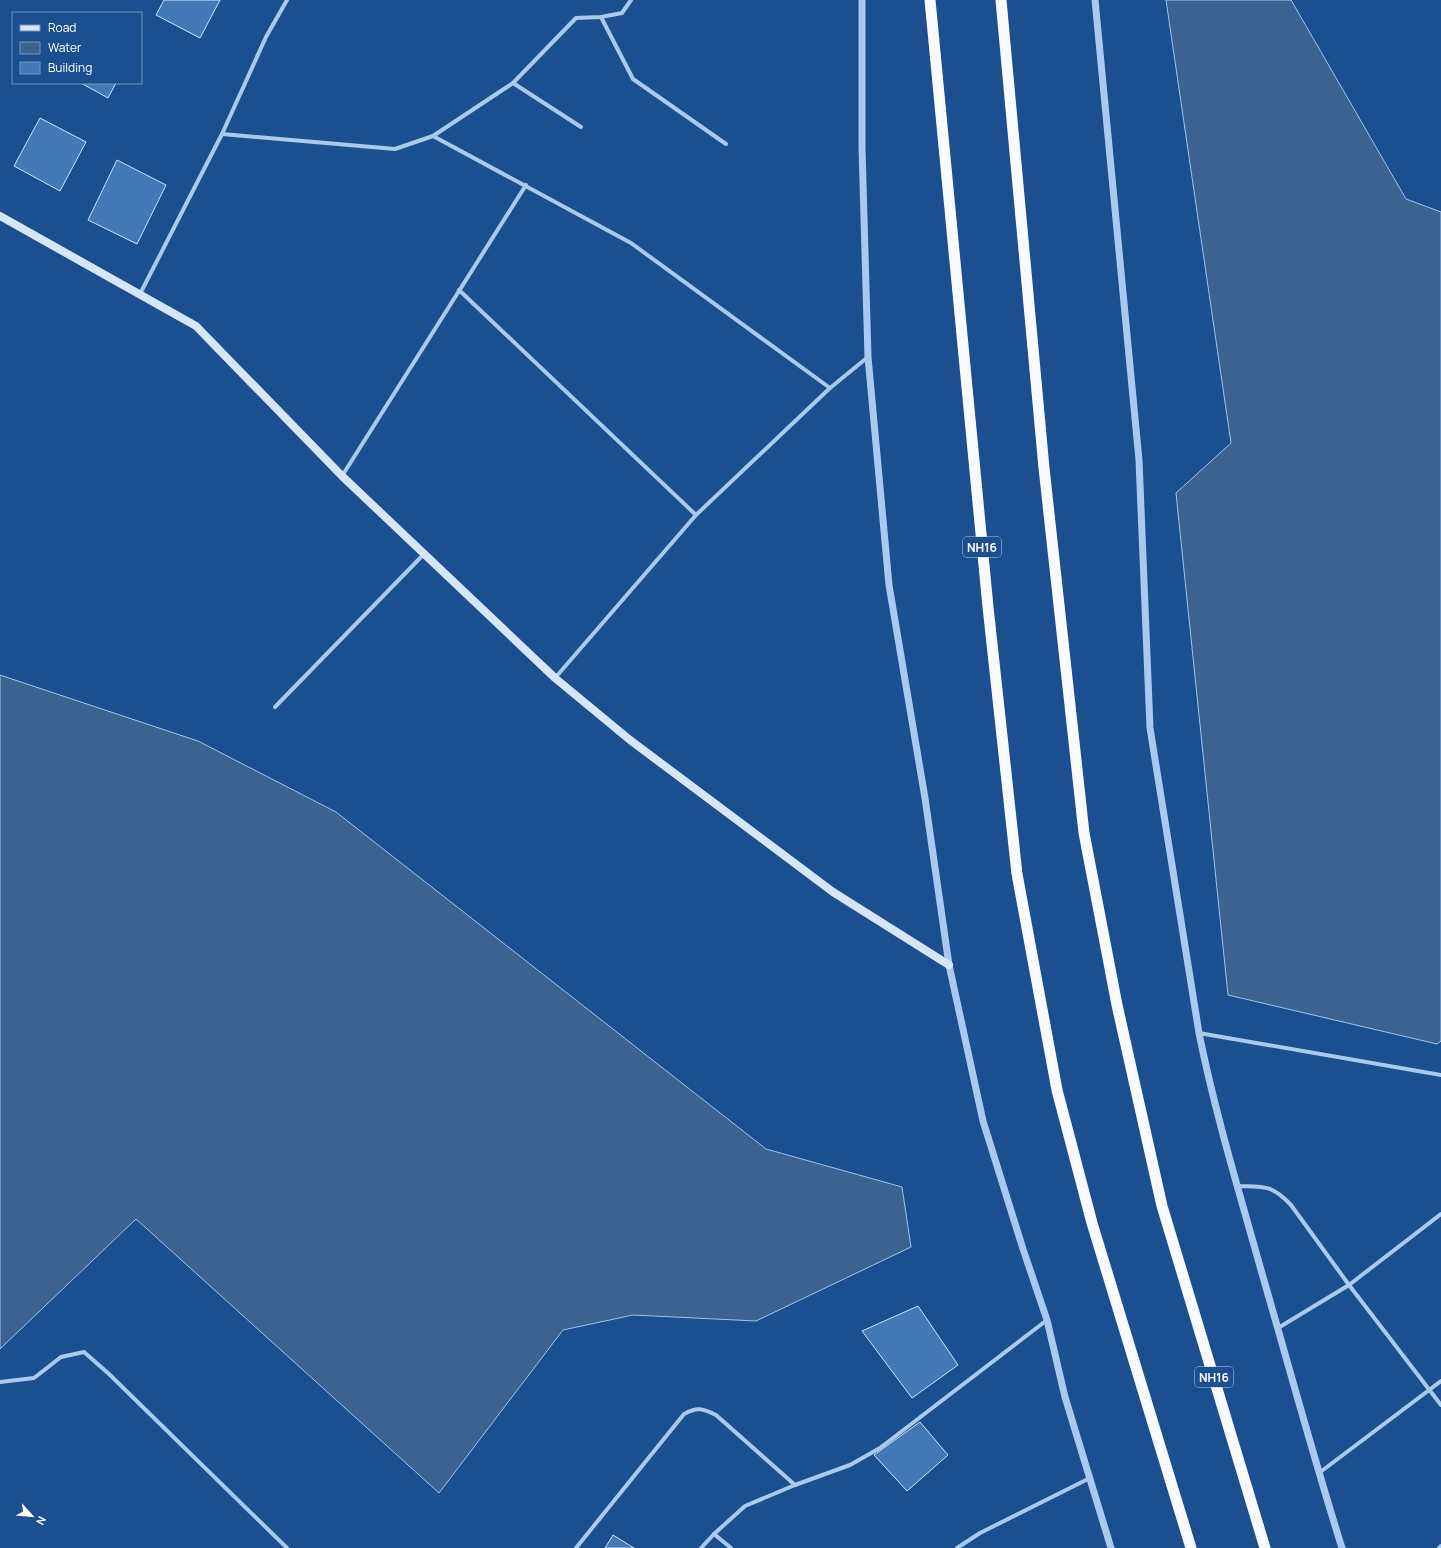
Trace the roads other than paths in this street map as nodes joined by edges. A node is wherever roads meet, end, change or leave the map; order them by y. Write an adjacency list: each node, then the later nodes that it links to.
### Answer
1 (287, 0): 10 (street)
2 (631, 0): 7 (street)
3 (862, 0): 17 (street)
4 (930, 0): 46 (highway, NH16)
5 (1001, 0): 47 (highway, NH16)
6 (1095, 0): 25 (street)
7 (601, 17): 8 (street); 12 (street)
8 (513, 83): 9 (street); 11 (street)
9 (581, 127)
10 (222, 134): 11 (street); 16 (street)
11 (433, 136): 13 (street)
12 (726, 144)
13 (526, 185): 15 (street); 18 (street)
14 (0, 216): 16 (main road)
15 (459, 290): 19 (street); 20 (street)
16 (140, 294): 19 (main road)
17 (868, 357): 18 (street); 24 (street)
18 (830, 388): 20 (street)
19 (342, 476): 21 (main road)
20 (696, 514): 22 (street)
21 (424, 554): 22 (main road); 23 (street)
22 (555, 678): 24 (main road)
23 (275, 707)
24 (950, 965): 30 (street)
25 (1199, 1033): 26 (street); 27 (street)
26 (1441, 1075)
27 (1237, 1186): 29 (street); 31 (street)
28 (1441, 1214): 29 (street)
29 (1349, 1285): 31 (street); 34 (street)
30 (1047, 1320): 37 (street); 38 (street)
31 (1278, 1328): 36 (street)
32 (1441, 1381): 34 (street)
33 (0, 1382): 40 (street)
34 (1430, 1390): 35 (street); 36 (street)
35 (1441, 1405)
36 (1319, 1473): 48 (street)
37 (1090, 1478): 44 (street); 45 (street)
38 (796, 1485): 39 (street); 41 (street)
39 (714, 1534): 42 (street); 43 (street)
40 (287, 1548)
41 (576, 1548)
42 (701, 1548)
43 (731, 1548)
44 (957, 1548)
45 (1111, 1548)
46 (1191, 1548)
47 (1265, 1548)
48 (1342, 1548)

